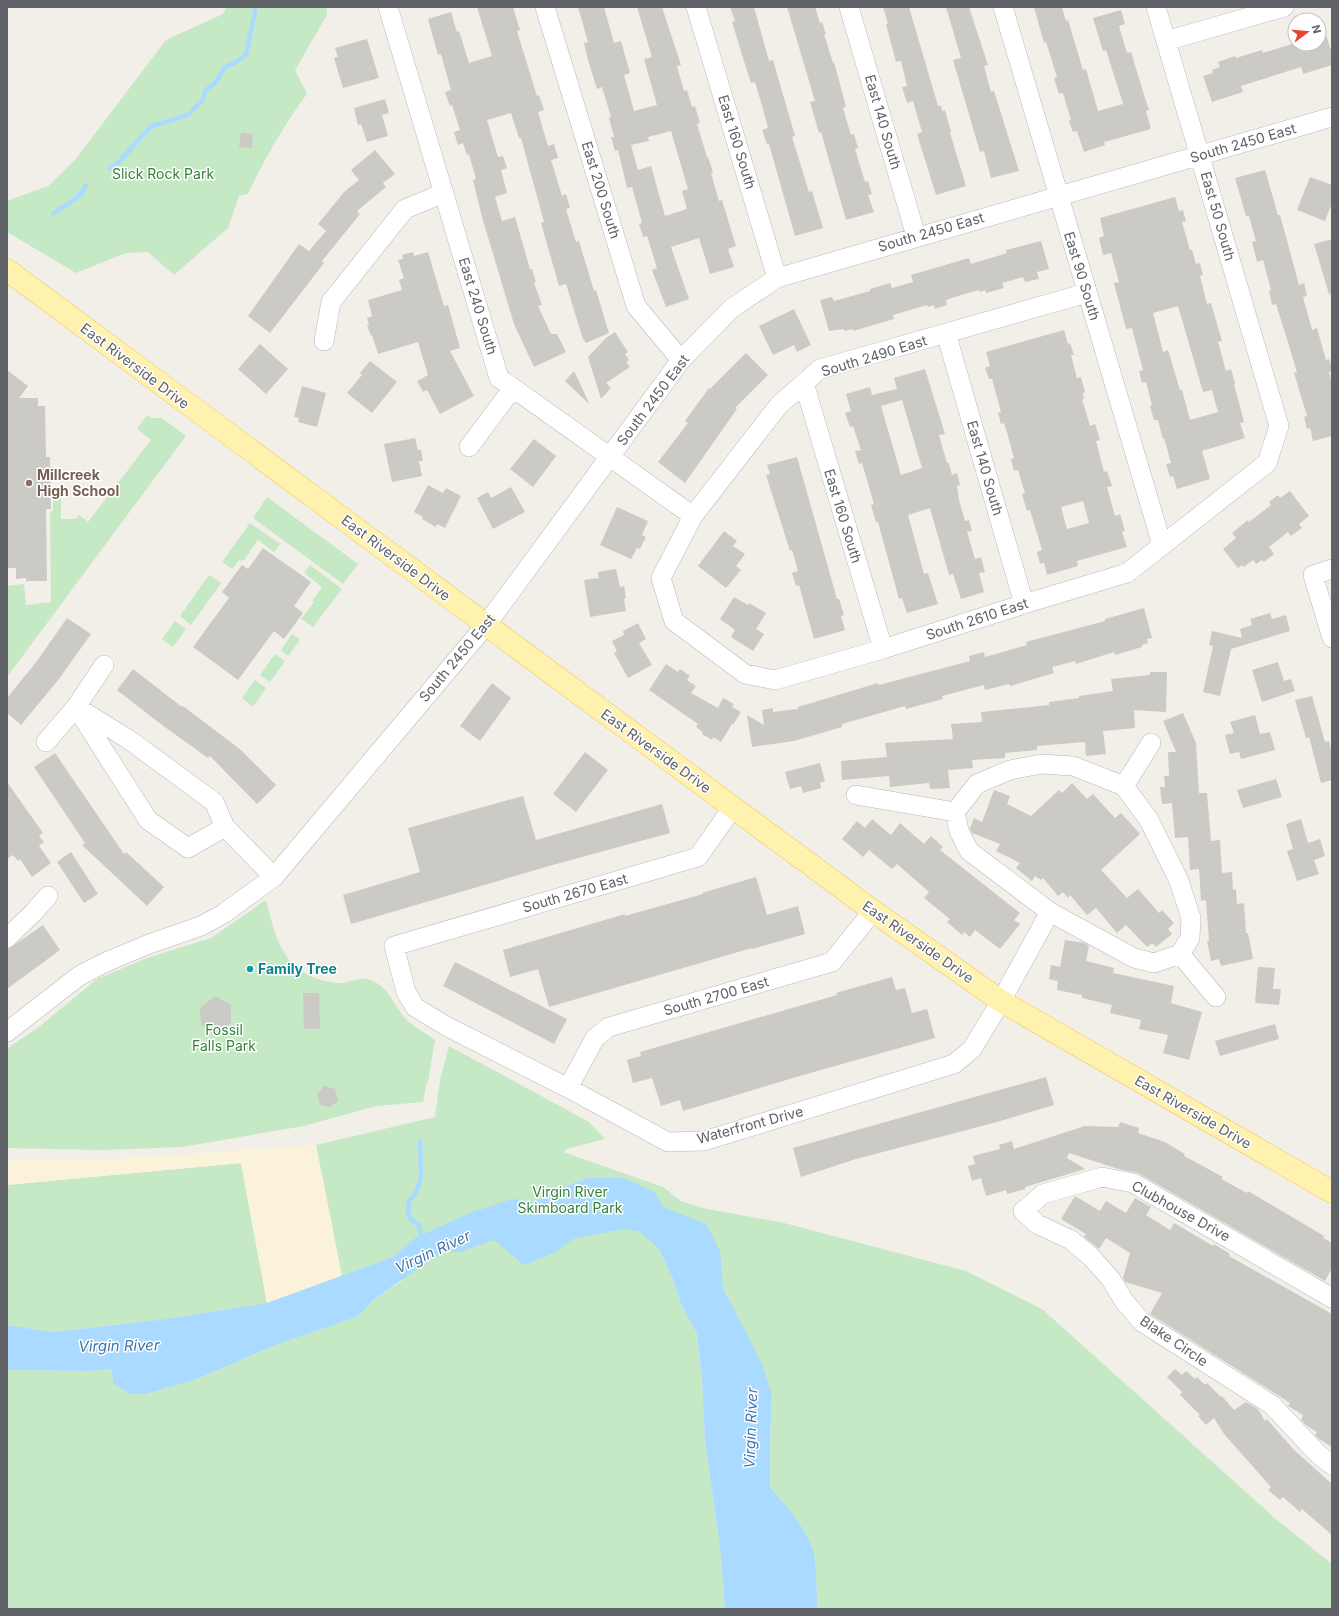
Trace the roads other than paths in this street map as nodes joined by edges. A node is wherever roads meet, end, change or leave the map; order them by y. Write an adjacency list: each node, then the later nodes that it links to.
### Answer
1 (388, 7): 11 (street, East 240 South)
2 (546, 7): 19 (street, East 200 South)
3 (696, 7): 15 (street, East 160 South)
4 (849, 7): 13 (street, East 140 South)
5 (1003, 7): 12 (street, East 90 South)
6 (1156, 7): 8 (street, East 50 South)
7 (1284, 7): 8 (street)
8 (1166, 41): 10 (street, East 50 South)
9 (1332, 117): 10 (street, South 2450 East)
10 (1200, 155): 12 (street, South 2450 East); 22 (street, East 50 South)
11 (444, 193): 18 (street); 21 (street, East 240 South)
12 (1058, 196): 13 (street, South 2450 East); 16 (street, East 90 South)
13 (916, 236): 15 (street, South 2450 East)
14 (7, 270): 30 (main road, East Riverside Drive)
15 (777, 278): 19 (street, South 2450 East)
16 (1087, 293): 17 (street, South 2490 East); 26 (street, East 90 South)
17 (946, 333): 20 (street, South 2490 East); 29 (street, East 140 South)
18 (324, 341)
19 (681, 360): 24 (street, South 2450 East)
20 (804, 384): 25 (street, South 2490 East); 32 (street, East 160 South)
21 (513, 388): 23 (street); 24 (street, East 240 South)
22 (1279, 426): 26 (street, South 2610 East)
23 (469, 447)
24 (610, 456): 25 (street, East 240 South); 30 (street, South 2450 East)
25 (693, 516): 28 (street, South 2490 East)
26 (1162, 545): 29 (street, South 2610 East)
27 (1332, 569): 31 (street)
28 (661, 578): 32 (street, South 2610 East)
29 (1024, 604): 32 (street, South 2610 East)
30 (486, 625): 39 (main road, East Riverside Drive); 42 (street, South 2450 East)
31 (1332, 638)
32 (883, 649)
33 (104, 665): 34 (street)
34 (76, 707): 35 (street); 41 (street); 41 (street)
35 (46, 742)
36 (1151, 743): 37 (street)
37 (1124, 786): 40 (street); 48 (street)
38 (856, 795): 40 (street)
39 (733, 807): 44 (main road, East Riverside Drive); 47 (street, South 2670 East)
40 (955, 812): 45 (street)
41 (225, 826): 42 (street)
42 (274, 877): 51 (street, South 2450 East)
43 (48, 896): 46 (street)
44 (873, 911): 50 (main road, East Riverside Drive); 52 (street, South 2700 East)
45 (1050, 912): 48 (street); 50 (street, Waterfront Drive)
46 (7, 938)
47 (394, 946): 52 (street, Waterfront Drive)
48 (1180, 954): 49 (street)
49 (1216, 997)
50 (1001, 1001): 52 (street, Waterfront Drive); 53 (main road, East Riverside Drive)
51 (7, 1032)
52 (568, 1088)
53 (1332, 1192)
54 (1023, 1211): 55 (street, Clubhouse Drive); 56 (street, Blake Circle)
55 (1332, 1298)
56 (1332, 1465)

